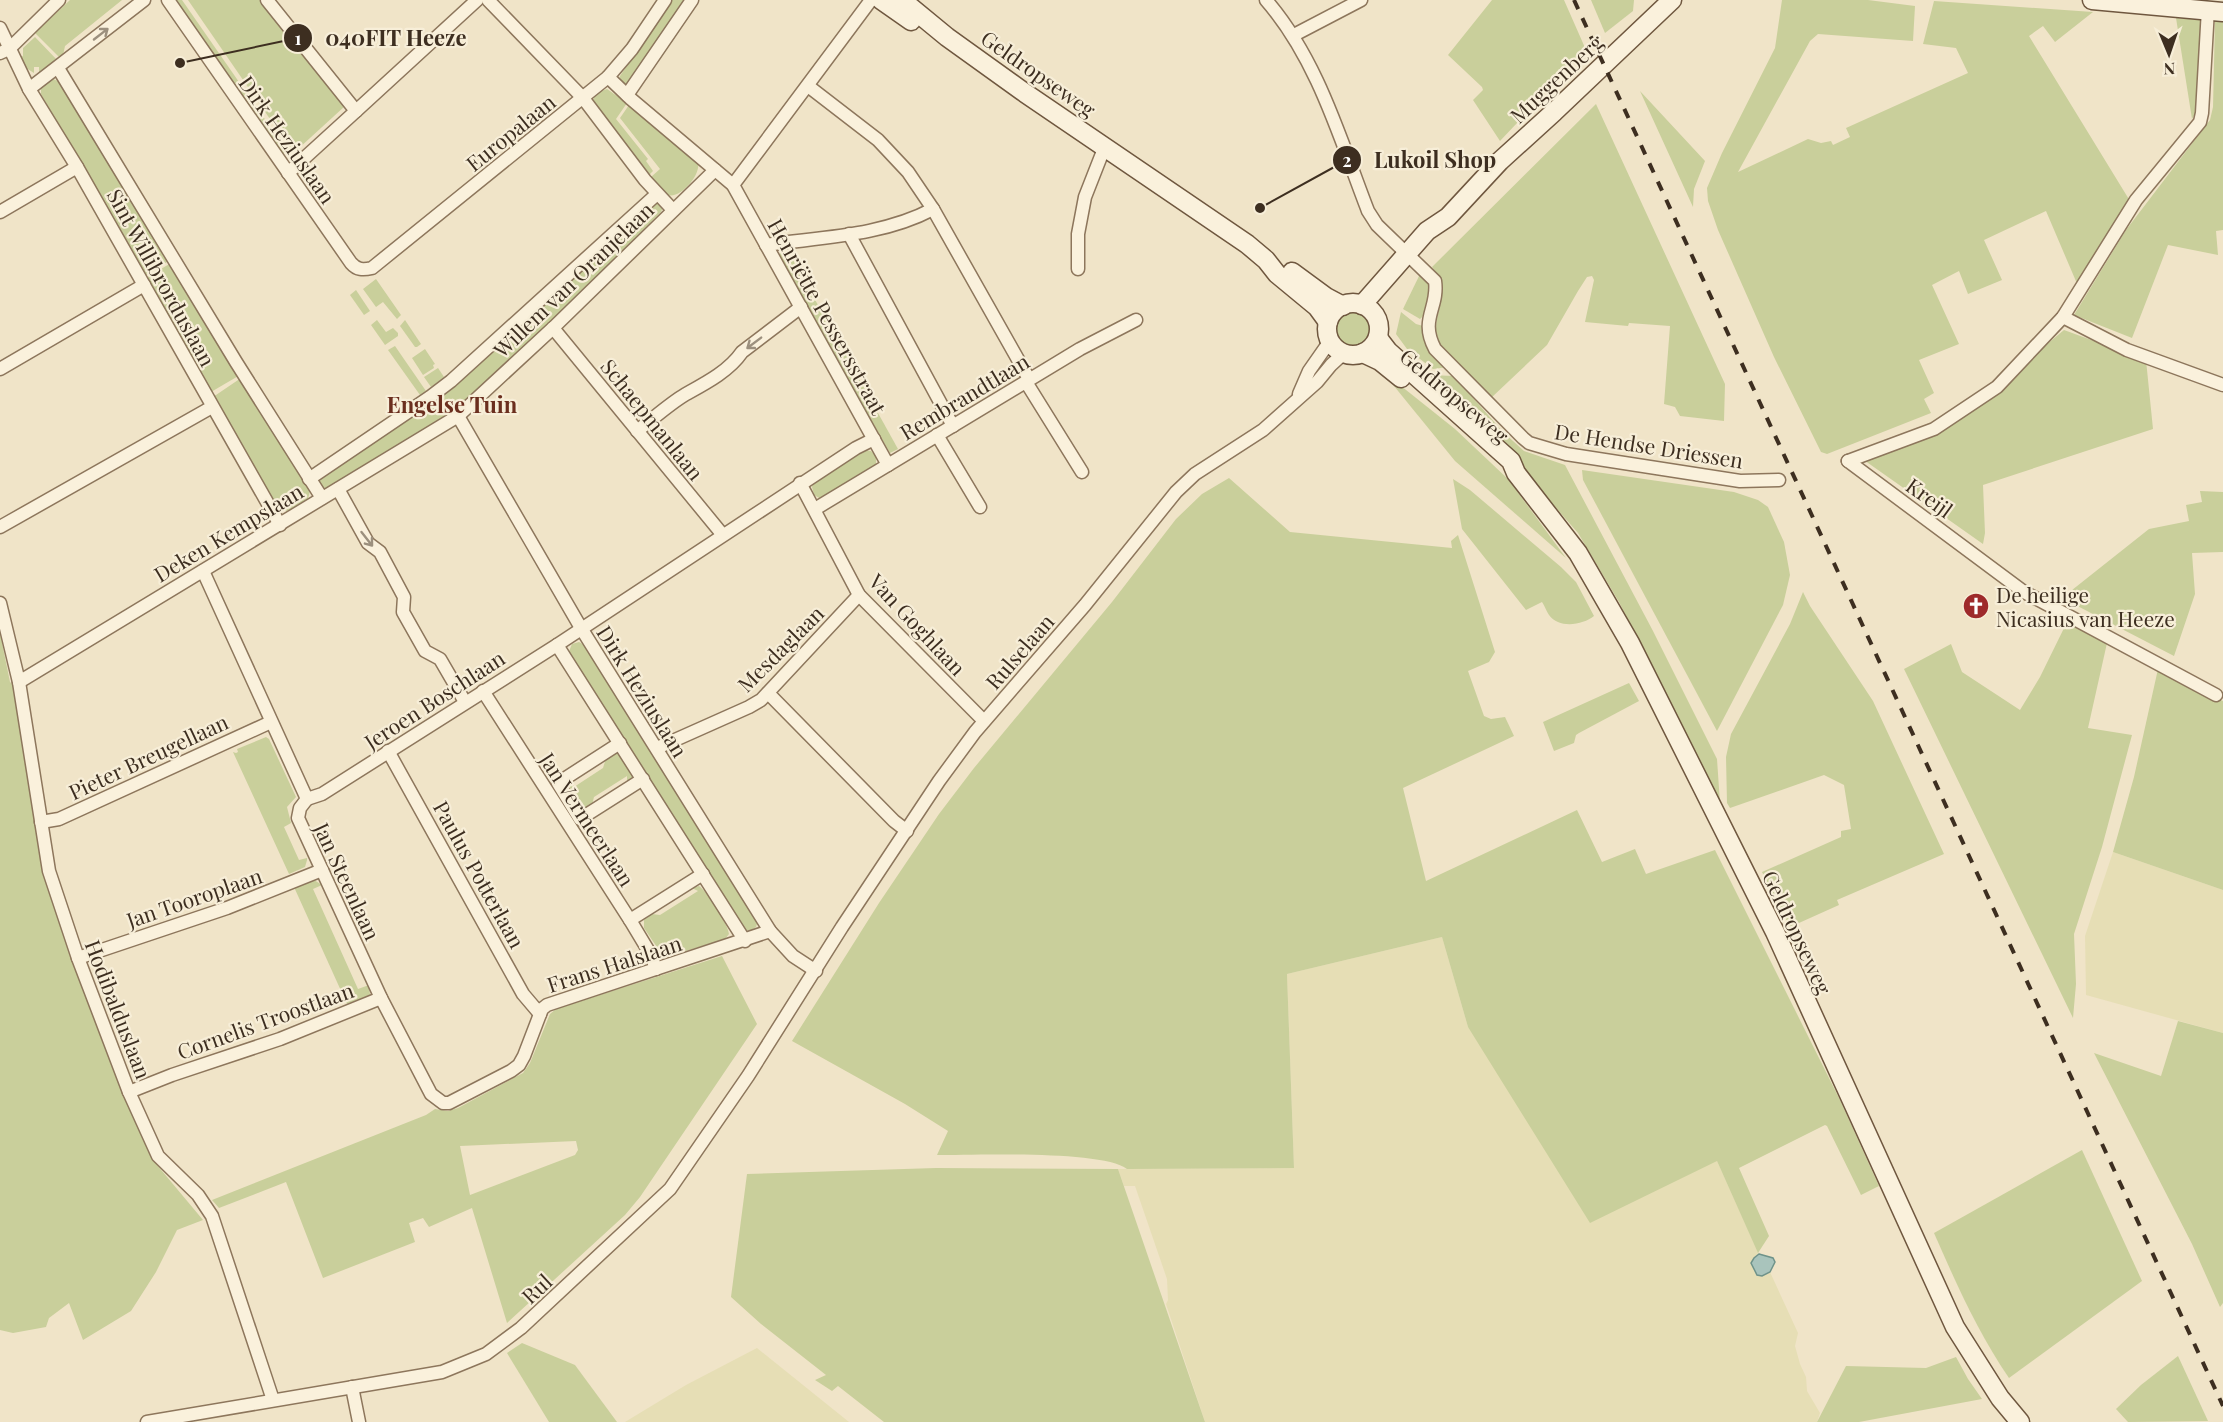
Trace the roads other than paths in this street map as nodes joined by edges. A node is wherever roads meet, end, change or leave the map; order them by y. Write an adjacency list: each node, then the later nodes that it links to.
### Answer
1 (59, 0): 20 (street)
2 (144, 0): 21 (street, one-way to 2)
3 (168, 0): 31 (street, Dirk Heziuslaan)
4 (267, 0): 27 (street)
5 (477, 0): 27 (street)
6 (488, 0): 26 (street)
7 (665, 0): 22 (street, Europalaan)
8 (692, 0): 25 (street)
9 (871, 0): 23 (street)
10 (881, 0): 19 (main road, Geldropseweg)
11 (902, 0): 19 (main road, Geldropseweg)
12 (1266, 0): 18 (street)
13 (1361, 0): 18 (street)
14 (1672, 0): 39 (main road, Muggenberg)
15 (2092, 0): 16 (main road)
16 (2218, 8): 47 (street, Kreijl)
17 (0, 28): 20 (street, Sint Willibrorduslaan)
18 (1294, 35): 39 (street)
19 (947, 37): 28 (main road, Geldropseweg)
20 (5, 51): 24 (street, Sint Willibrorduslaan)
21 (58, 68): 24 (street); 68 (street, Sint Willibrorduslaan)
22 (608, 77): 25 (street); 26 (street, Europalaan)
23 (807, 86): 32 (street); 34 (street)
24 (29, 89): 29 (street, Sint Willibrorduslaan)
25 (627, 95): 30 (street)
26 (583, 98): 33 (street); 41 (street, Europalaan)
27 (357, 111): 31 (street)
28 (1105, 146): 40 (main road, Geldropseweg); 42 (street, Geldropseweg)
29 (77, 167): 36 (street); 43 (street, Sint Willibrorduslaan)
30 (714, 170): 32 (street); 35 (street, Willem van Oranjelaan)
31 (288, 173): 41 (street, Dirk Heziuslaan)
32 (734, 185): 38 (street, Henriëtte Pessersstraat)
33 (657, 194): 35 (street); 57 (street, Willem van Oranjelaan)
34 (933, 209): 37 (street); 55 (street)
35 (673, 210): 50 (street, Willem van Oranjelaan)
36 (0, 212)
37 (849, 234): 38 (street); 61 (street)
38 (766, 245): 45 (street, Henriëtte Pessersstraat)
39 (1411, 257): 46 (main road, Muggenberg); 69 (street, De Hendse Driessen)
40 (1266, 260): 44 (main road, Geldropseweg); 49 (main road, Geldropseweg)
41 (359, 269)
42 (1078, 269)
43 (144, 285): 54 (street); 59 (street, Sint Willibrorduslaan)
44 (1343, 306): 46 (main road); 49 (main road)
45 (801, 308): 62 (street, one-way to 62); 64 (street, Henriëtte Pessersstraat)
46 (1369, 311): 51 (main road)
47 (2063, 317): 56 (street); 86 (street, Kreijl)
48 (1136, 320): 55 (street, Rembrandtlaan)
49 (1328, 322): 52 (main road)
50 (554, 328): 60 (street, Willem van Oranjelaan); 62 (street, Schaepmanlaan)
51 (1378, 338): 53 (main road); 67 (main road, Geldropseweg)
52 (1337, 347): 53 (main road); 58 (street, Rulselaan); 58 (street, Rulselaan)
53 (1364, 353): 67 (main road, Geldropseweg)
54 (0, 369)
55 (1027, 380): 61 (street, Rembrandtlaan); 66 (street)
56 (2223, 385)
57 (433, 395): 68 (street, Deken Kempslaan)
58 (1297, 398): 88 (street, Rulselaan)
59 (212, 407): 75 (street, Sint Willibrorduslaan); 76 (street)
60 (458, 416): 71 (street, Deken Kempslaan); 81 (street, Dirk Heziuslaan)
61 (953, 426): 63 (street, Rembrandtlaan)
62 (637, 431): 77 (street, Schaepmanlaan)
63 (937, 435): 65 (street, Rembrandtlaan); 73 (street)
64 (874, 439): 65 (street, Henriëtte Pessersstraat); 70 (street, Rembrandtlaan)
65 (888, 465): 74 (street, Rembrandtlaan)
66 (1082, 472)
67 (1516, 472): 113 (main road, Geldropseweg)
68 (309, 479): 72 (street, Sint Willibrorduslaan)
69 (1779, 480)
70 (800, 483): 74 (street, Van Goghlaan); 77 (street, Rembrandtlaan)
71 (338, 489): 72 (street, Deken Kempslaan); 87 (street, one-way to 87)
72 (322, 498): 75 (street, Deken Kempslaan)
73 (980, 507)
74 (815, 509): 79 (street, Van Goghlaan)
75 (279, 525): 78 (street, Deken Kempslaan)
76 (0, 527)
77 (722, 534): 81 (street, Rembrandtlaan)
78 (203, 571): 83 (street, Deken Kempslaan); 89 (street, Jan Steenlaan)
79 (859, 596): 85 (street, Mesdaglaan); 88 (street, Van Goghlaan)
80 (0, 603): 83 (street, Hodibalduslaan)
81 (581, 628): 82 (street, Jeroen Boschlaan); 91 (street, Dirk Heziuslaan)
82 (557, 645): 84 (street, Jeroen Boschlaan); 90 (street)
83 (18, 682): 95 (street, Hodibalduslaan)
84 (483, 691): 87 (street, Jeroen Boschlaan); 99 (street, Jan Vermeerlaan)
85 (768, 693): 91 (street, Mesdaglaan); 96 (street)
86 (2216, 695)
87 (465, 702): 92 (street, Jeroen Boschlaan)
88 (984, 721): 96 (street, Rulselaan)
89 (271, 722): 94 (street, Jan Steenlaan); 95 (street, Pieter Breugellaan)
90 (620, 743): 93 (street); 93 (street)
91 (657, 748): 100 (street, Dirk Heziuslaan)
92 (388, 751): 94 (street, Jeroen Boschlaan); 106 (street, Paulus Potterlaan)
93 (643, 779): 98 (street)
94 (307, 799): 97 (street, Jan Steenlaan)
95 (41, 822): 102 (street, Hodibalduslaan)
96 (907, 831): 104 (street, Rulselaan)
97 (322, 870): 102 (street, Jan Tooroplaan); 105 (street, Jan Steenlaan)
98 (703, 874): 99 (street); 101 (street)
99 (630, 920): 103 (street, Jan Vermeerlaan)
100 (770, 931): 101 (street, Frans Halslaan); 104 (street, Dirk Heziuslaan)
101 (745, 941): 103 (street, Frans Halslaan)
102 (78, 958): 107 (street, Hodibalduslaan)
103 (656, 969): 106 (street, Frans Halslaan)
104 (816, 971): 109 (street, Rul)
105 (381, 998): 107 (street, Cornelis Troostlaan); 108 (street, Jan Steenlaan)
106 (540, 1014): 108 (street, Frans Halslaan)
107 (129, 1092): 110 (street, Hodibalduslaan)
108 (443, 1102)
109 (352, 1387): 110 (street, Rul); 112 (street)
110 (273, 1400): 111 (street, Rul)
111 (147, 1422)
112 (359, 1422)
113 (2020, 1422)

